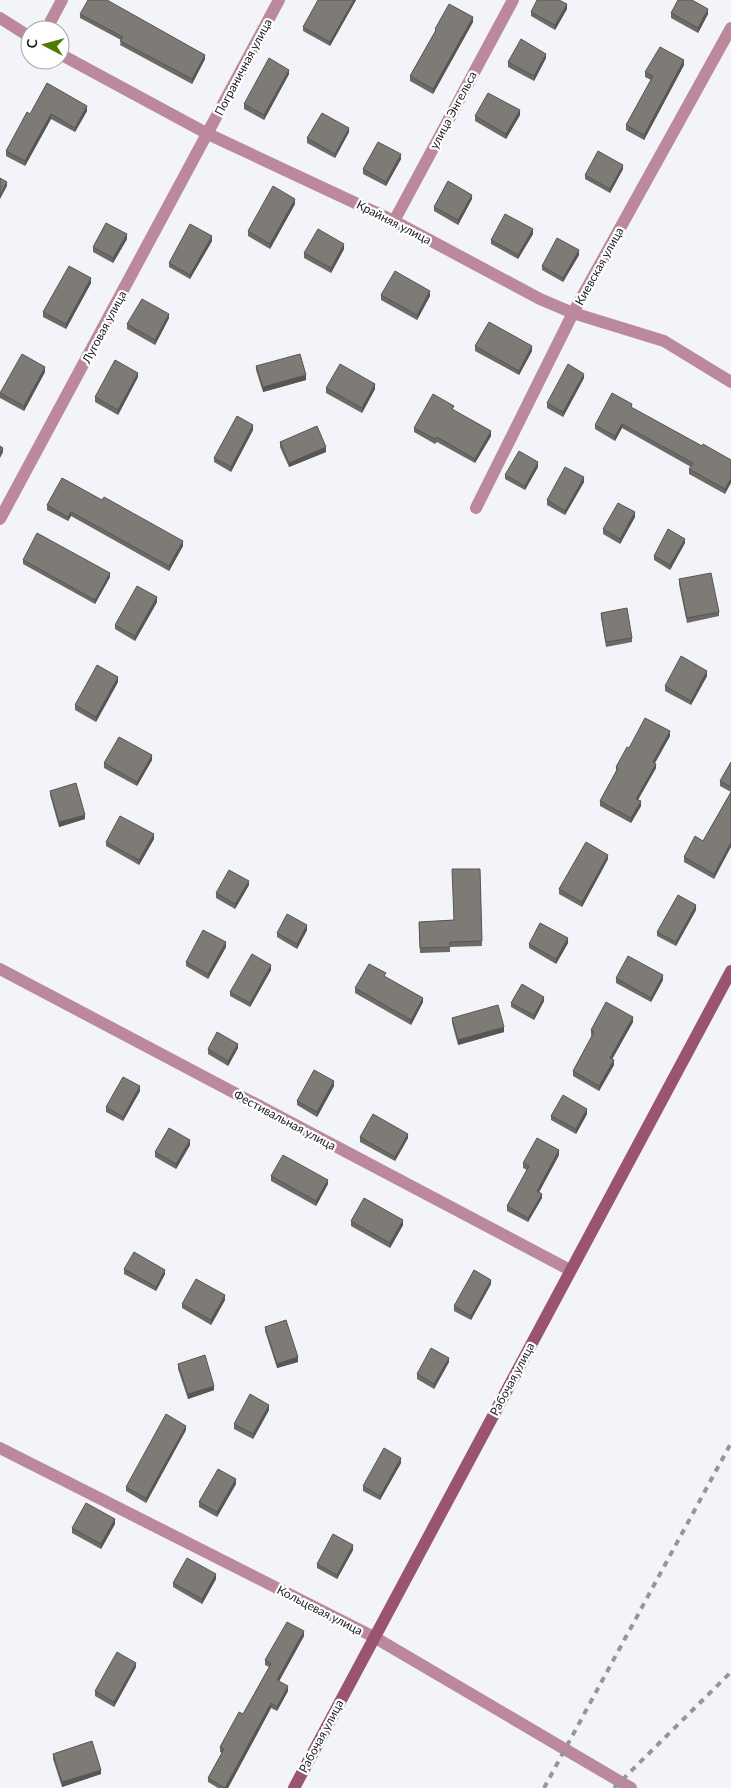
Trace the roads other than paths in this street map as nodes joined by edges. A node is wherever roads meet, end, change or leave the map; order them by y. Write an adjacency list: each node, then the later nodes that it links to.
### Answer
1 (62, 0): 5 (street)
2 (279, 0): 9 (street, Пограничная улица)
3 (513, 0): 10 (street, улица Энгельса)
4 (0, 18): 7 (street)
5 (51, 20)
6 (731, 28): 11 (street, Киевская улица)
7 (20, 31)
8 (70, 59): 9 (street, Крайняя улица)
9 (208, 134): 10 (street, Крайняя улица); 14 (street, Луговая улица)
10 (394, 221): 11 (street, Крайняя улица)
11 (572, 313): 12 (street, Крайняя улица); 13 (street, Киевская улица)
12 (731, 382)
13 (476, 508)
14 (0, 519)
15 (0, 969): 17 (street, Фестивальная улица)
16 (731, 971): 17 (main road, Рабочая улица)
17 (570, 1270): 19 (main road, Рабочая улица)
18 (0, 1448): 19 (street, Кольцевая улица)
19 (374, 1637): 20 (main road, Рабочая улица); 21 (street, Кольцевая улица)
20 (294, 1788)
21 (631, 1788)

